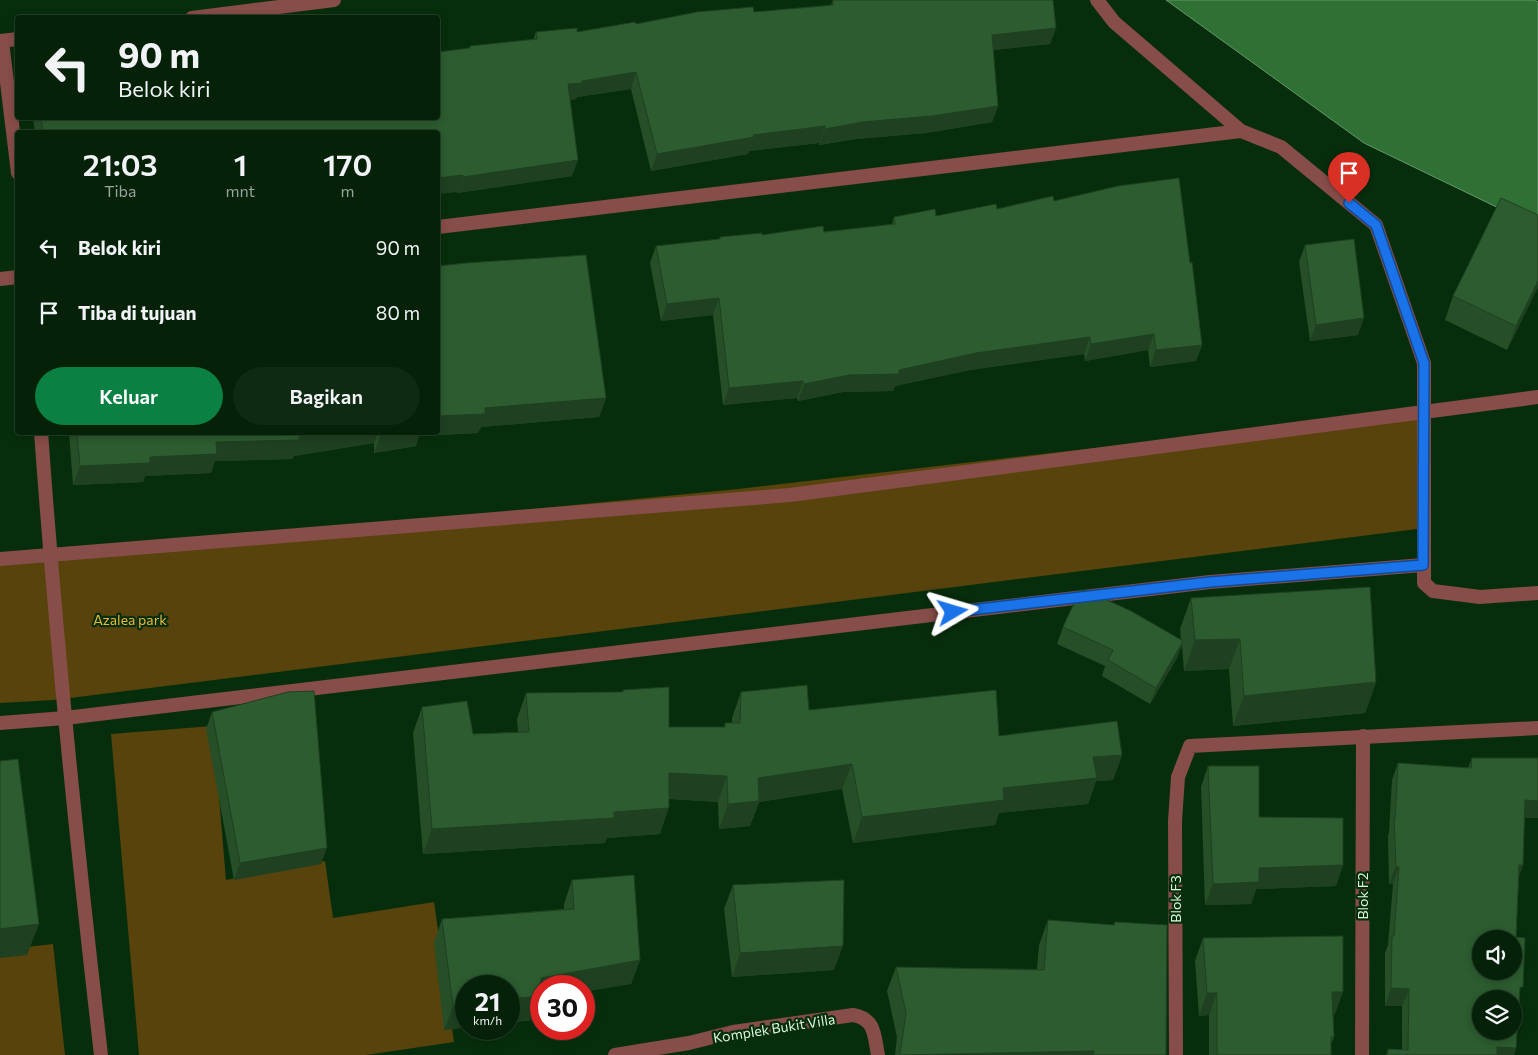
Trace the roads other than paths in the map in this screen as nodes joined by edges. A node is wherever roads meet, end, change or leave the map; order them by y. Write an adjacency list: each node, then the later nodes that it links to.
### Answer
1 (334, 0): 3 (street)
2 (1098, 0): 6 (street)
3 (216, 15)
4 (15, 39): 5 (street)
5 (1, 41): 7 (street)
6 (1241, 131): 8 (street); 12 (street)
7 (15, 150)
8 (440, 227)
9 (15, 277): 10 (street)
10 (0, 279)
11 (1538, 397): 12 (street)
12 (1424, 413): 14 (street); 16 (street)
13 (41, 435): 14 (street)
14 (50, 556): 15 (street); 18 (street)
15 (0, 559)
16 (1423, 565): 17 (street); 18 (street)
17 (1538, 592)
18 (65, 718): 19 (street); 22 (street)
19 (0, 722)
20 (1538, 728): 21 (street)
21 (1363, 736): 25 (street, Blok F3); 26 (street, Blok F2)
22 (101, 1055)
23 (615, 1055): 24 (street, Komplek Bukit Villa)
24 (878, 1055)
25 (1176, 1055)
26 (1362, 1055)

